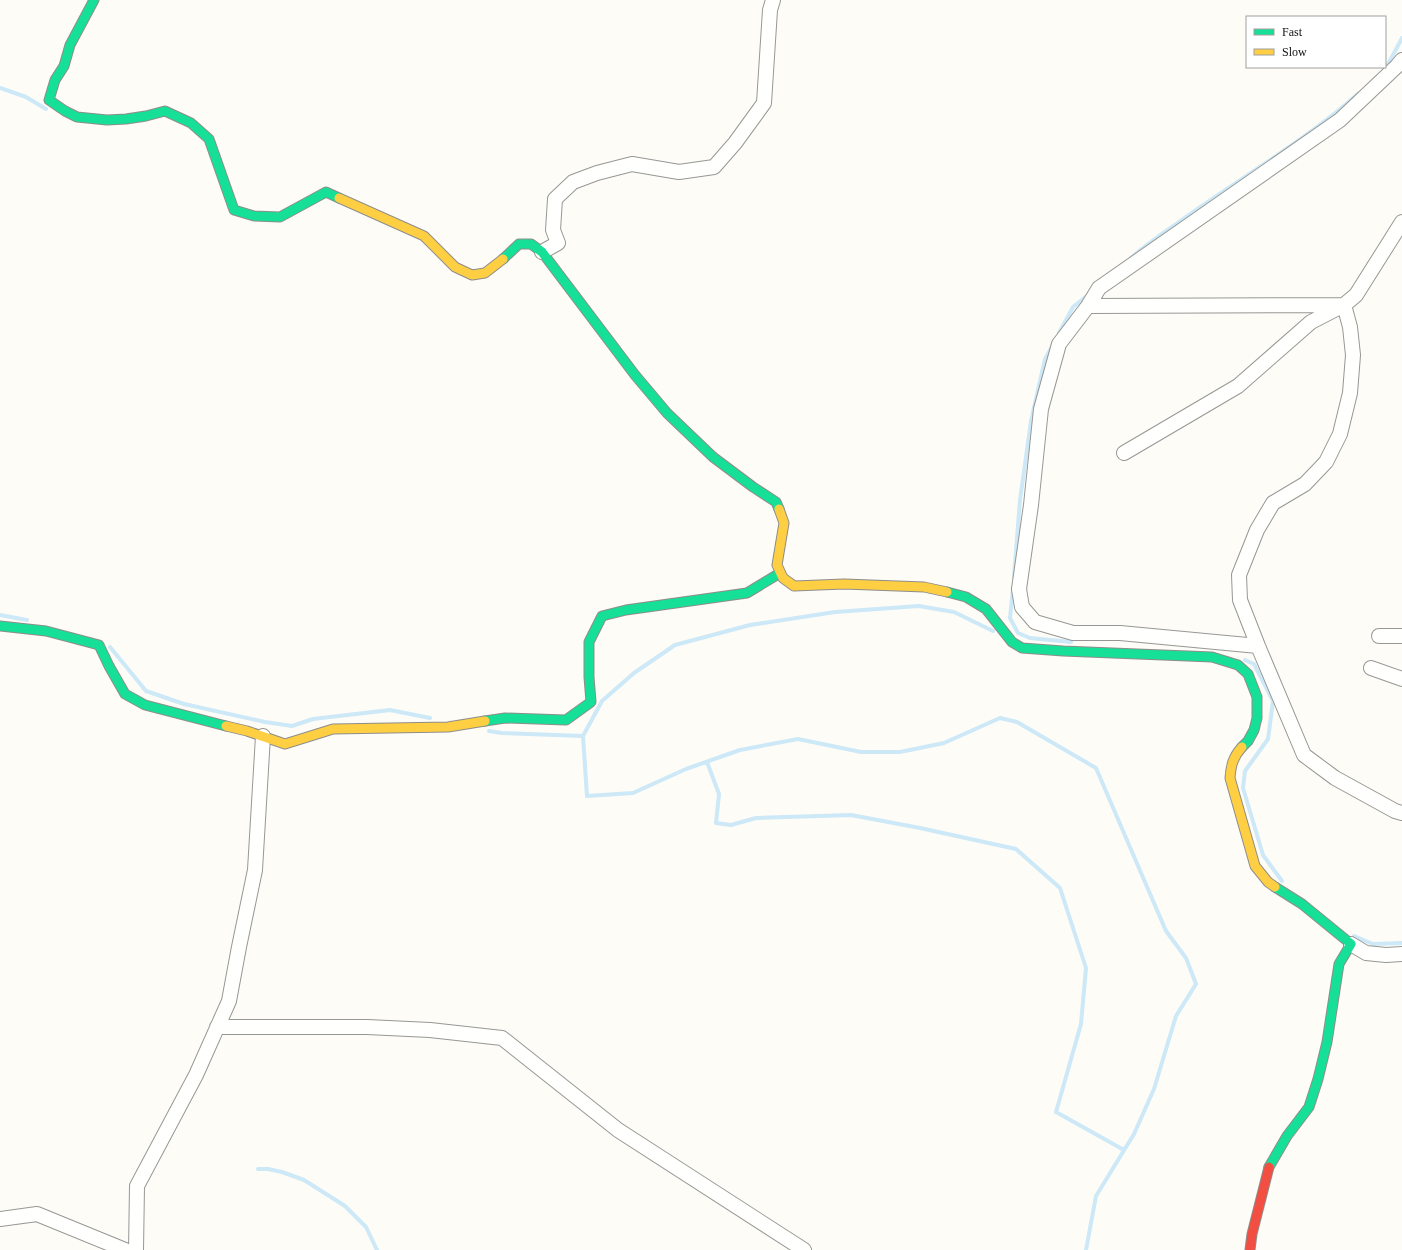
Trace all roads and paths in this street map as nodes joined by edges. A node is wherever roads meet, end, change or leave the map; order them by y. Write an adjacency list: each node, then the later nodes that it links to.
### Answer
1 (94, 0): 5 (street)
2 (773, 0): 5 (street)
3 (1402, 60): 7 (street)
4 (1402, 222): 6 (street)
5 (542, 252): 9 (street)
6 (1344, 305): 7 (street); 8 (street); 13 (street)
7 (1088, 306): 13 (street)
8 (1124, 453)
9 (780, 573): 16 (street); 18 (street)
10 (0, 626): 16 (street)
11 (1379, 636): 12 (street)
12 (1402, 636)
13 (1258, 646): 17 (street)
14 (1371, 668): 15 (street)
15 (1402, 679)
16 (263, 736): 20 (street)
17 (1402, 813)
18 (1351, 944): 19 (street); 25 (street)
19 (1402, 954)
20 (218, 1027): 23 (street); 24 (street)
21 (0, 1219): 22 (street)
22 (125, 1250)
23 (136, 1250)
24 (804, 1250)
25 (1250, 1250)

